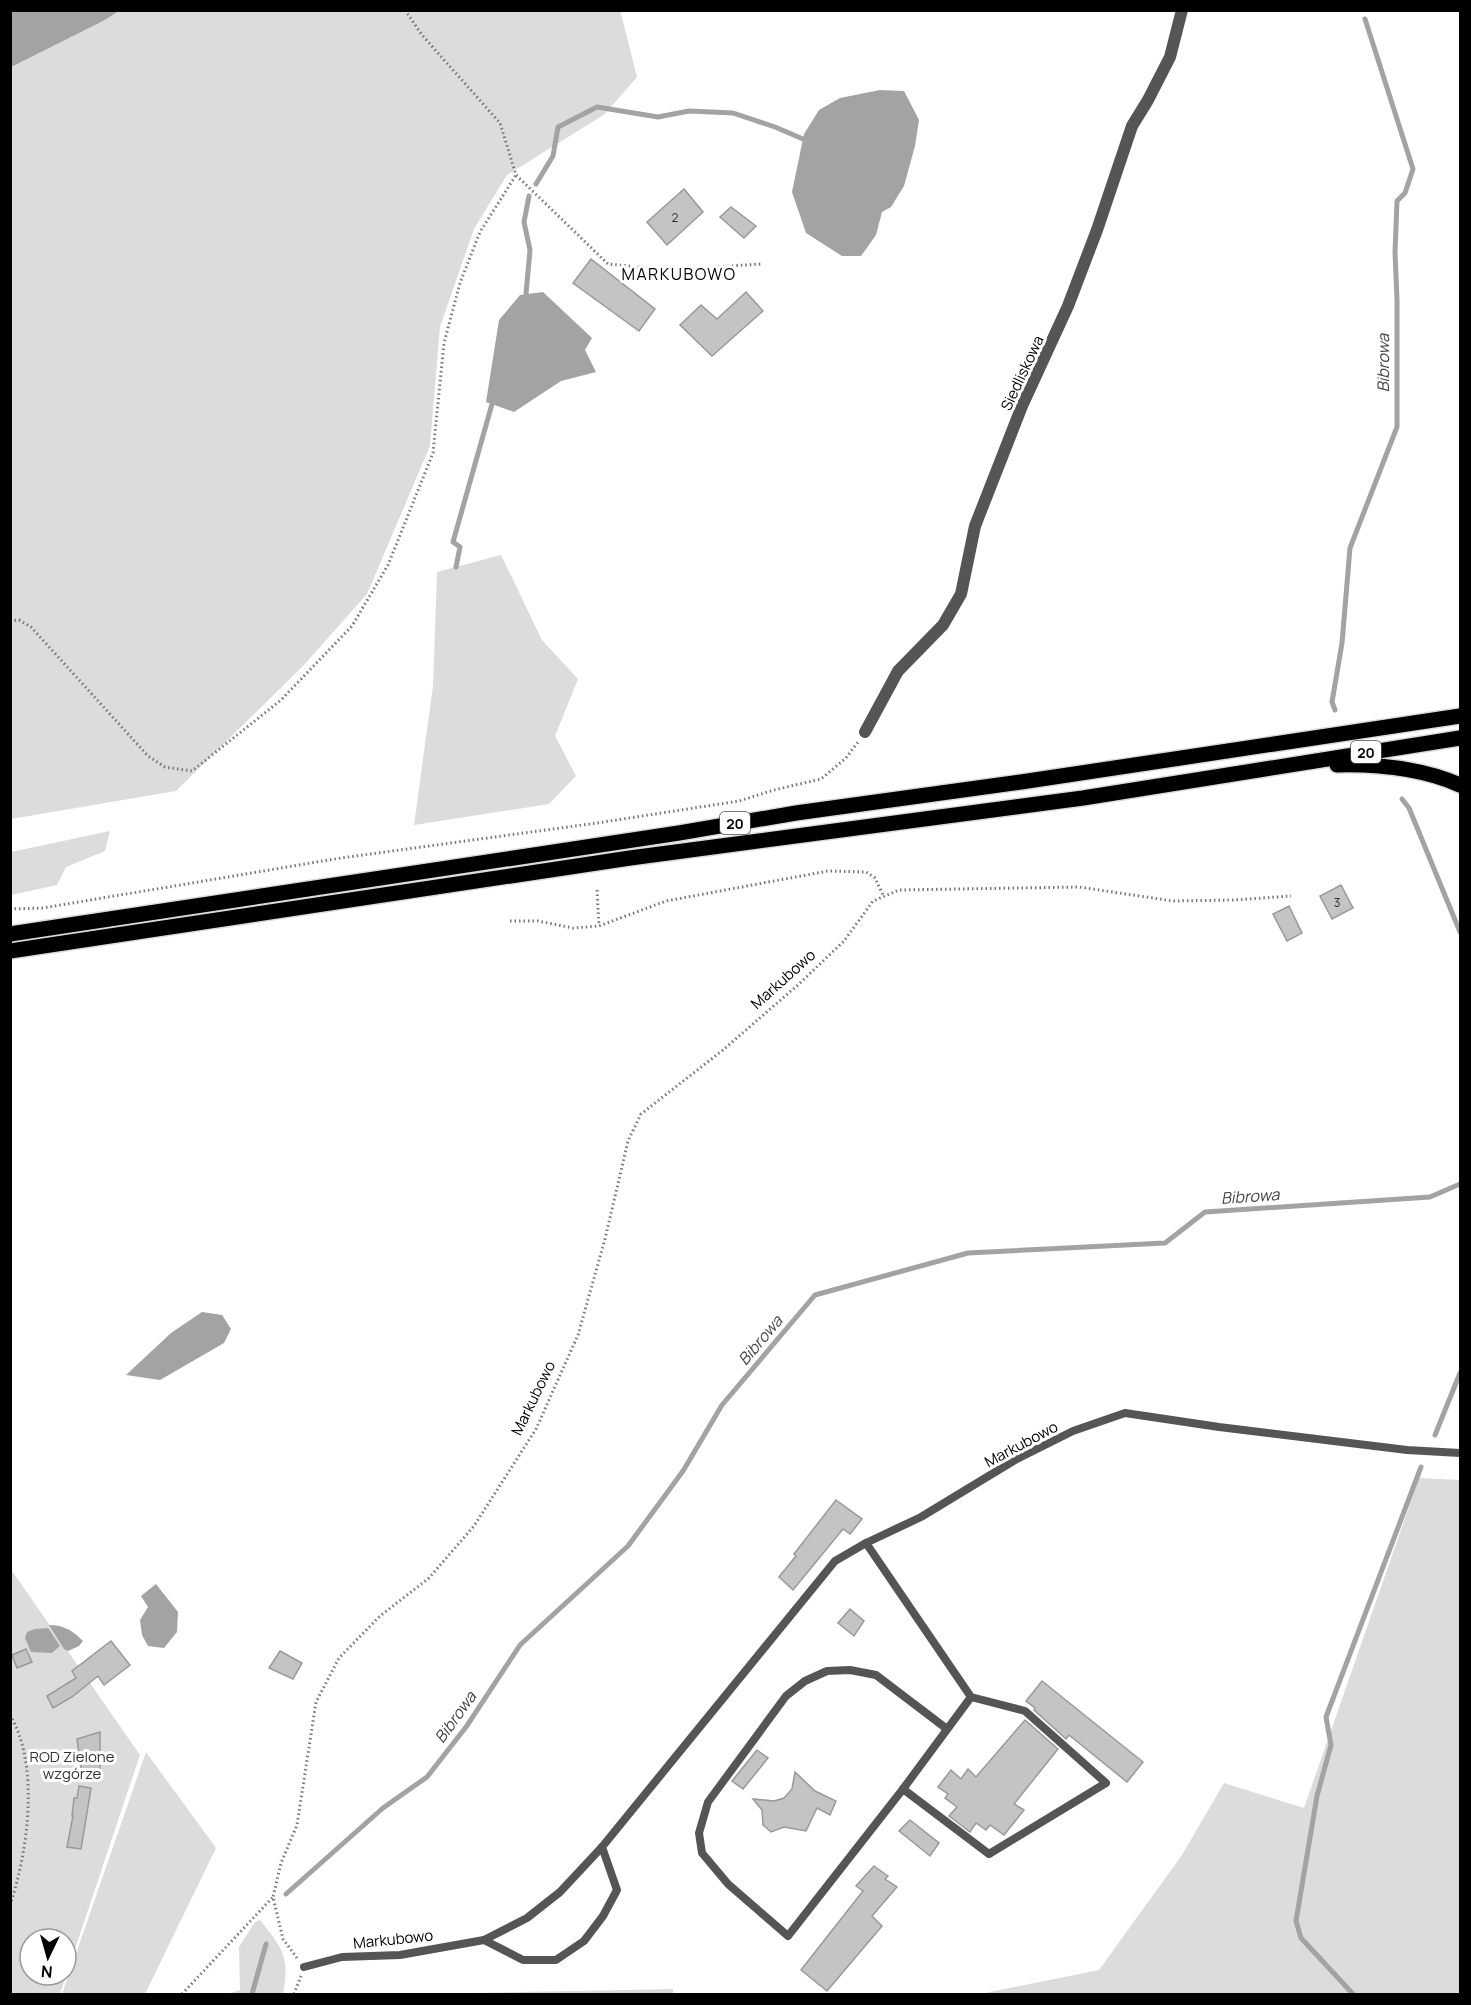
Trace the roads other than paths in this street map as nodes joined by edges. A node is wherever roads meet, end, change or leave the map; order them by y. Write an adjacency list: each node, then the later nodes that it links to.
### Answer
1 (1182, 10): 3 (street, Siedliskowa)
2 (1461, 716): 7 (main road, 20)
3 (865, 732)
4 (1461, 738): 5 (main road, 20)
5 (1271, 769): 6 (main road); 8 (main road, 20)
6 (1461, 785)
7 (10, 934)
8 (10, 951)
9 (1461, 1453): 10 (lane, Markubowo)
10 (866, 1543): 11 (lane); 14 (lane, Markubowo)
11 (971, 1697): 12 (lane); 13 (lane)
12 (947, 1729): 13 (lane); 13 (lane)
13 (903, 1789)
14 (602, 1847): 15 (lane, Markubowo); 15 (lane)
15 (484, 1940): 16 (lane, Markubowo)
16 (304, 1967)

